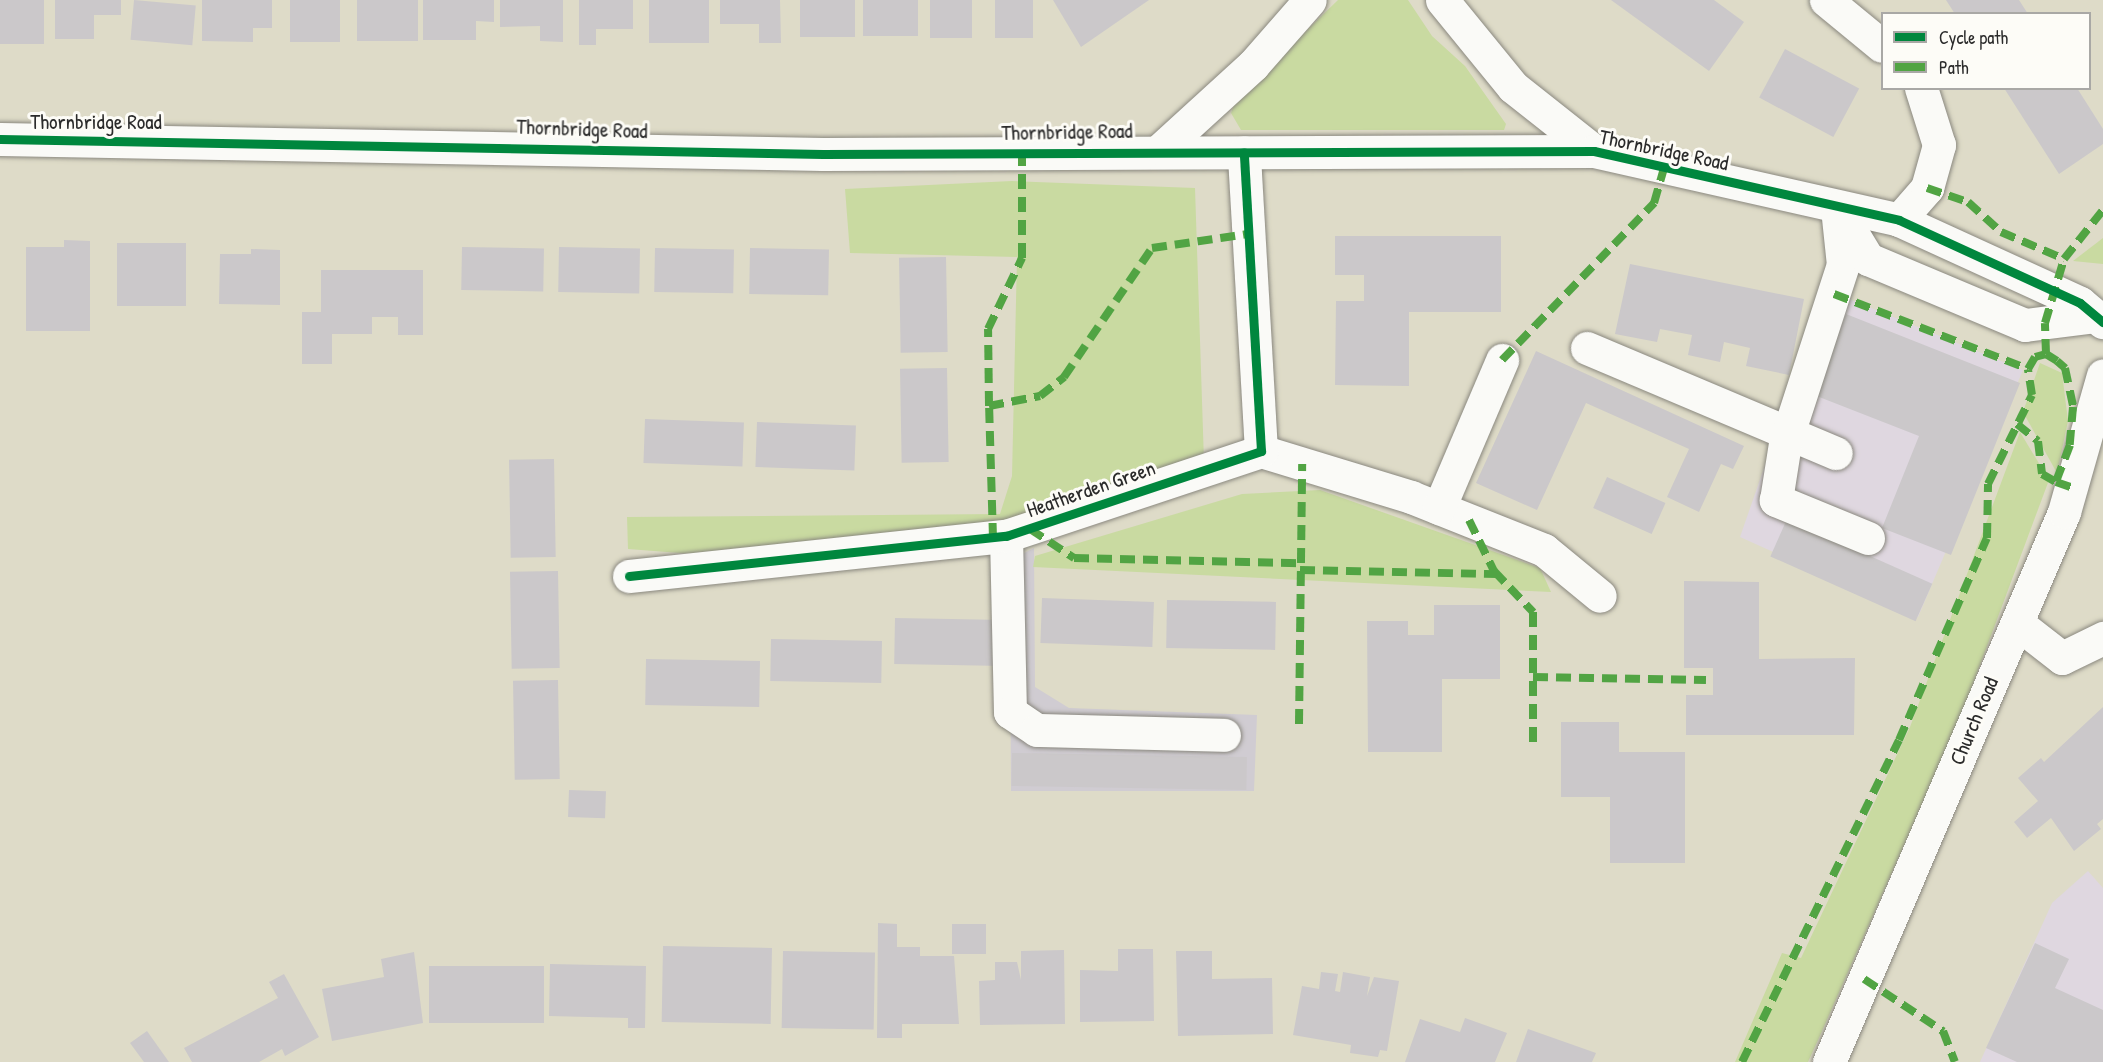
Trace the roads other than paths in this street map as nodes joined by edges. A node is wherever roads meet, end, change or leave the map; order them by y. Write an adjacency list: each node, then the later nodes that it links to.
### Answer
1 (1310, 0): 7 (street, Thornbridge Road)
2 (1442, 0): 8 (street, Thornbridge Road)
3 (1826, 0): 4 (street)
4 (1881, 45)
5 (1922, 90): 11 (street)
6 (0, 139): 7 (street, Thornbridge Road)
7 (1161, 149): 9 (street, Thornbridge Road)
8 (1594, 151): 9 (street, Thornbridge Road); 10 (street, Thornbridge Road)
9 (1244, 152): 17 (street)
10 (1837, 208): 11 (street, Thornbridge Road); 12 (street); 16 (street)
11 (1899, 220): 12 (street, Thornbridge Road)
12 (2100, 319)
13 (1587, 348): 16 (street)
14 (1502, 360): 19 (street)
15 (2103, 375): 24 (street, Church Road)
16 (1788, 433): 18 (street); 21 (street)
17 (1261, 451): 19 (street); 20 (street, Heatherden Green)
18 (1836, 453)
19 (1425, 503): 23 (street)
20 (1006, 536): 22 (street, Heatherden Green); 26 (street)
21 (1868, 538)
22 (629, 576)
23 (1600, 596)
24 (2017, 622): 25 (street); 27 (street, Church Road)
25 (2103, 638)
26 (1224, 735)
27 (1829, 1062)

